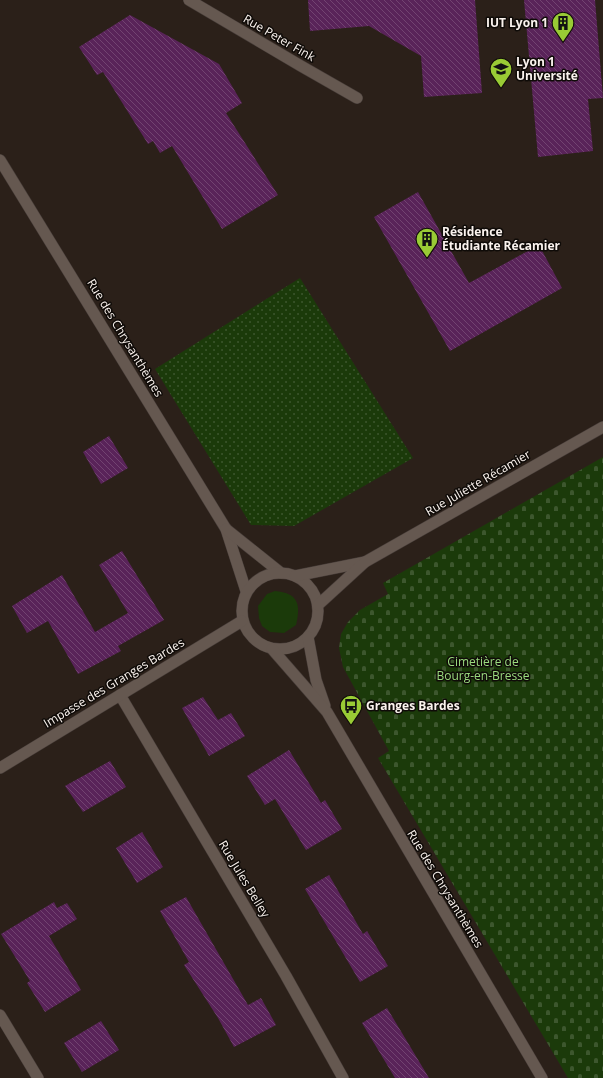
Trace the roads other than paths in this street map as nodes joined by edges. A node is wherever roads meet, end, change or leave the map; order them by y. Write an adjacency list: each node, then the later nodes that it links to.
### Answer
1 (189, 0): 2 (street, Rue Peter Fink)
2 (357, 98)
3 (0, 160): 5 (street, Rue des Chrysanthèmes)
4 (603, 427): 6 (street, Rue Juliette Récamier)
5 (226, 529): 7 (street, Rue des Chrysanthèmes); 9 (street, Rue des Chrysanthèmes)
6 (365, 562): 8 (street, Rue Juliette Récamier); 10 (street, Rue Juliette Récamier)
7 (281, 573): 8 (street); 9 (street)
8 (295, 576): 10 (street)
9 (246, 591): 11 (street)
10 (318, 605): 12 (street)
11 (242, 621): 13 (street); 14 (street, Impasse des Granges Bardes)
12 (308, 637): 13 (street); 15 (street, Rue des Chrysanthèmes)
13 (272, 649): 15 (street, Rue des Chrysanthèmes)
14 (120, 695): 16 (street, Impasse des Granges Bardes); 19 (street, Rue Jules Belley)
15 (327, 712): 20 (street, Rue des Chrysanthèmes)
16 (0, 768)
17 (0, 1015): 18 (street)
18 (38, 1078)
19 (343, 1078)
20 (542, 1078)

